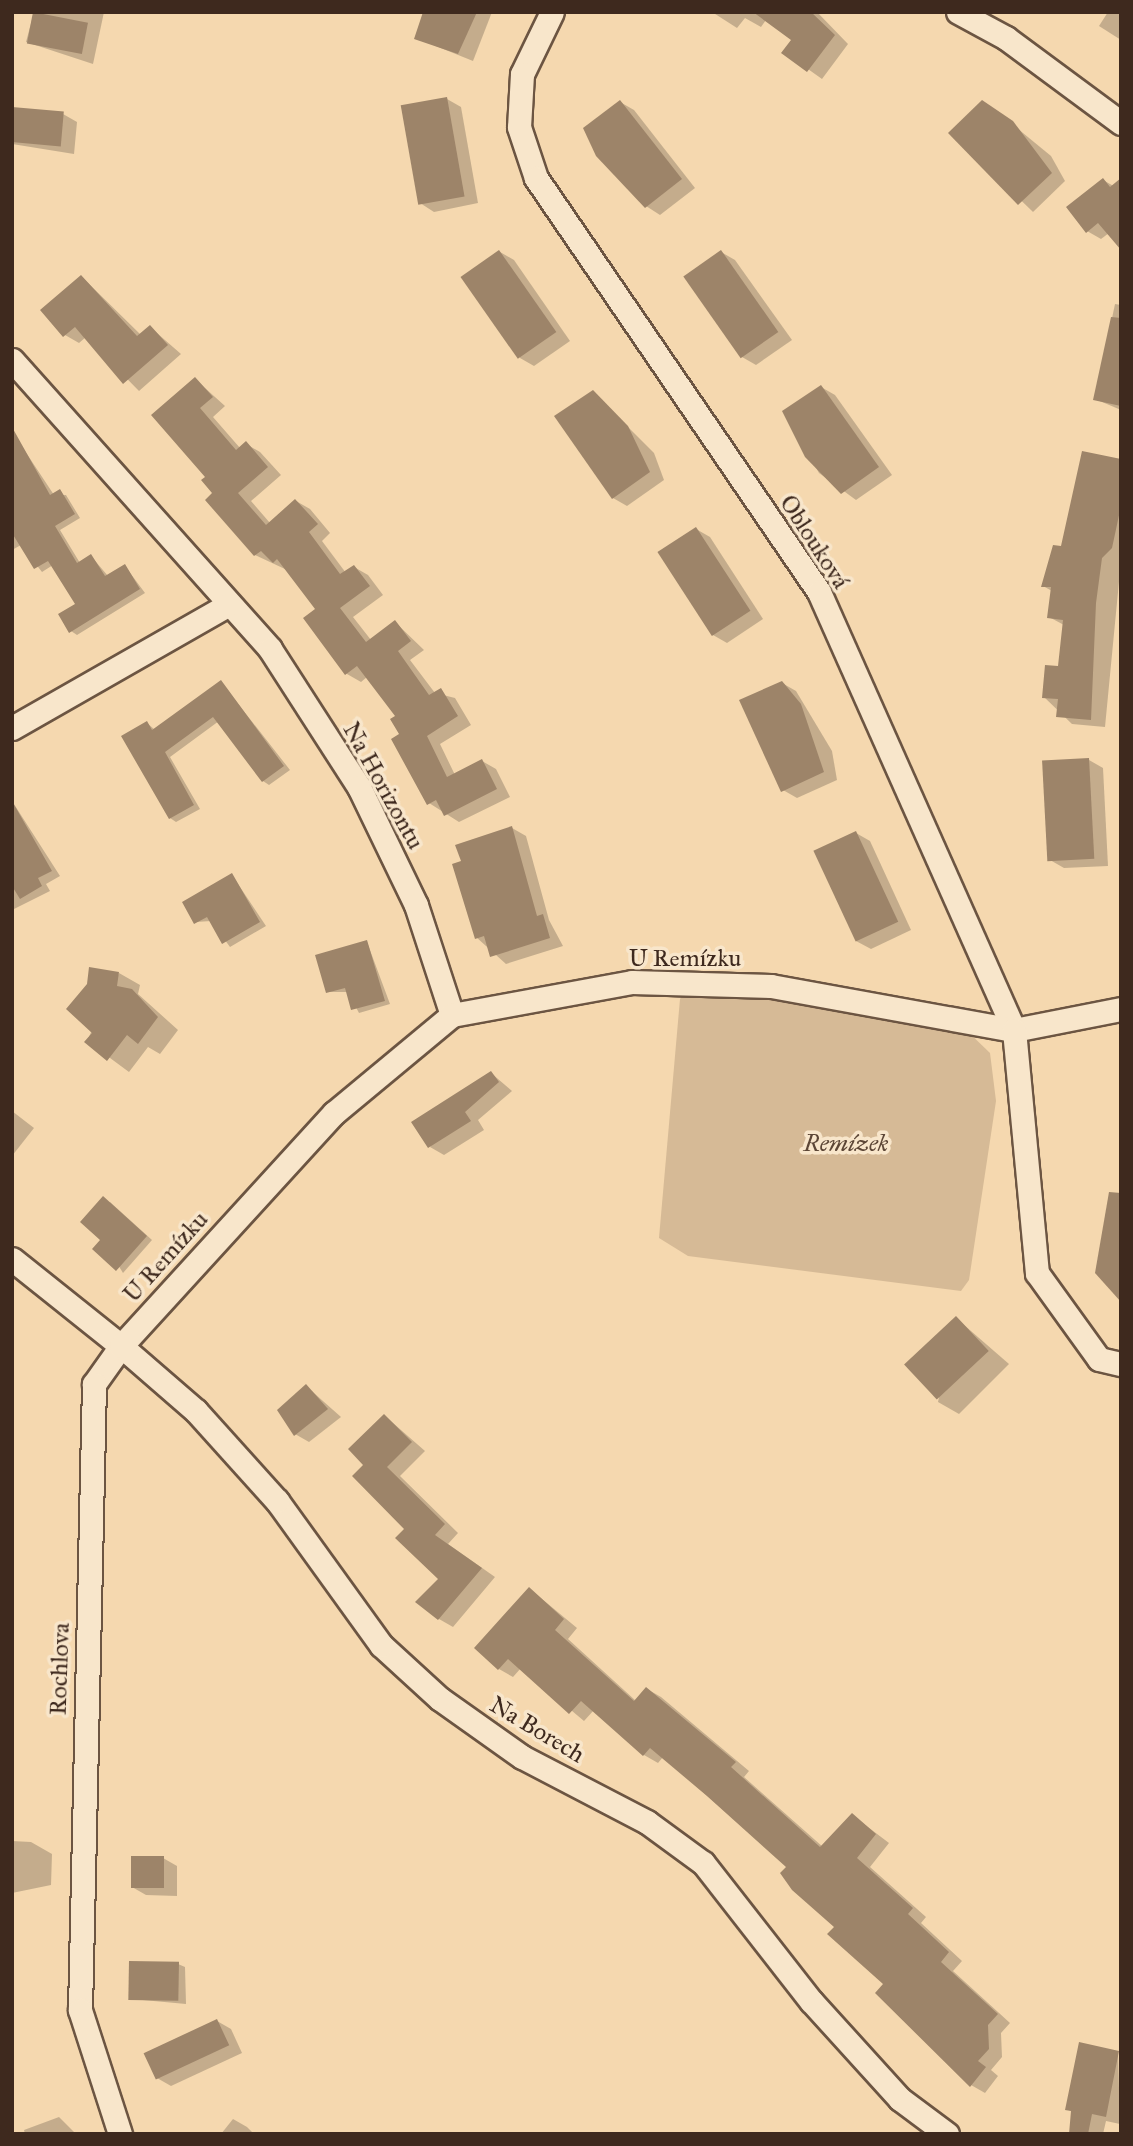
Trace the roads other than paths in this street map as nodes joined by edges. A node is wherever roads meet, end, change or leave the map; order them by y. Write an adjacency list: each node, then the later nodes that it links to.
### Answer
1 (552, 12): 9 (street, Oblouková)
2 (958, 12): 3 (street)
3 (1121, 123)
4 (12, 360): 5 (street, Na Horizontu)
5 (228, 605): 6 (street); 8 (street, Na Horizontu)
6 (12, 728)
7 (1121, 1009): 9 (street)
8 (452, 1015): 9 (street, U Remízku); 11 (street, U Remízku)
9 (1014, 1030): 12 (street)
10 (12, 1259): 11 (street)
11 (121, 1346): 13 (street, Rochlova); 14 (street, Na Borech)
12 (1121, 1364)
13 (120, 2134)
14 (947, 2134)

